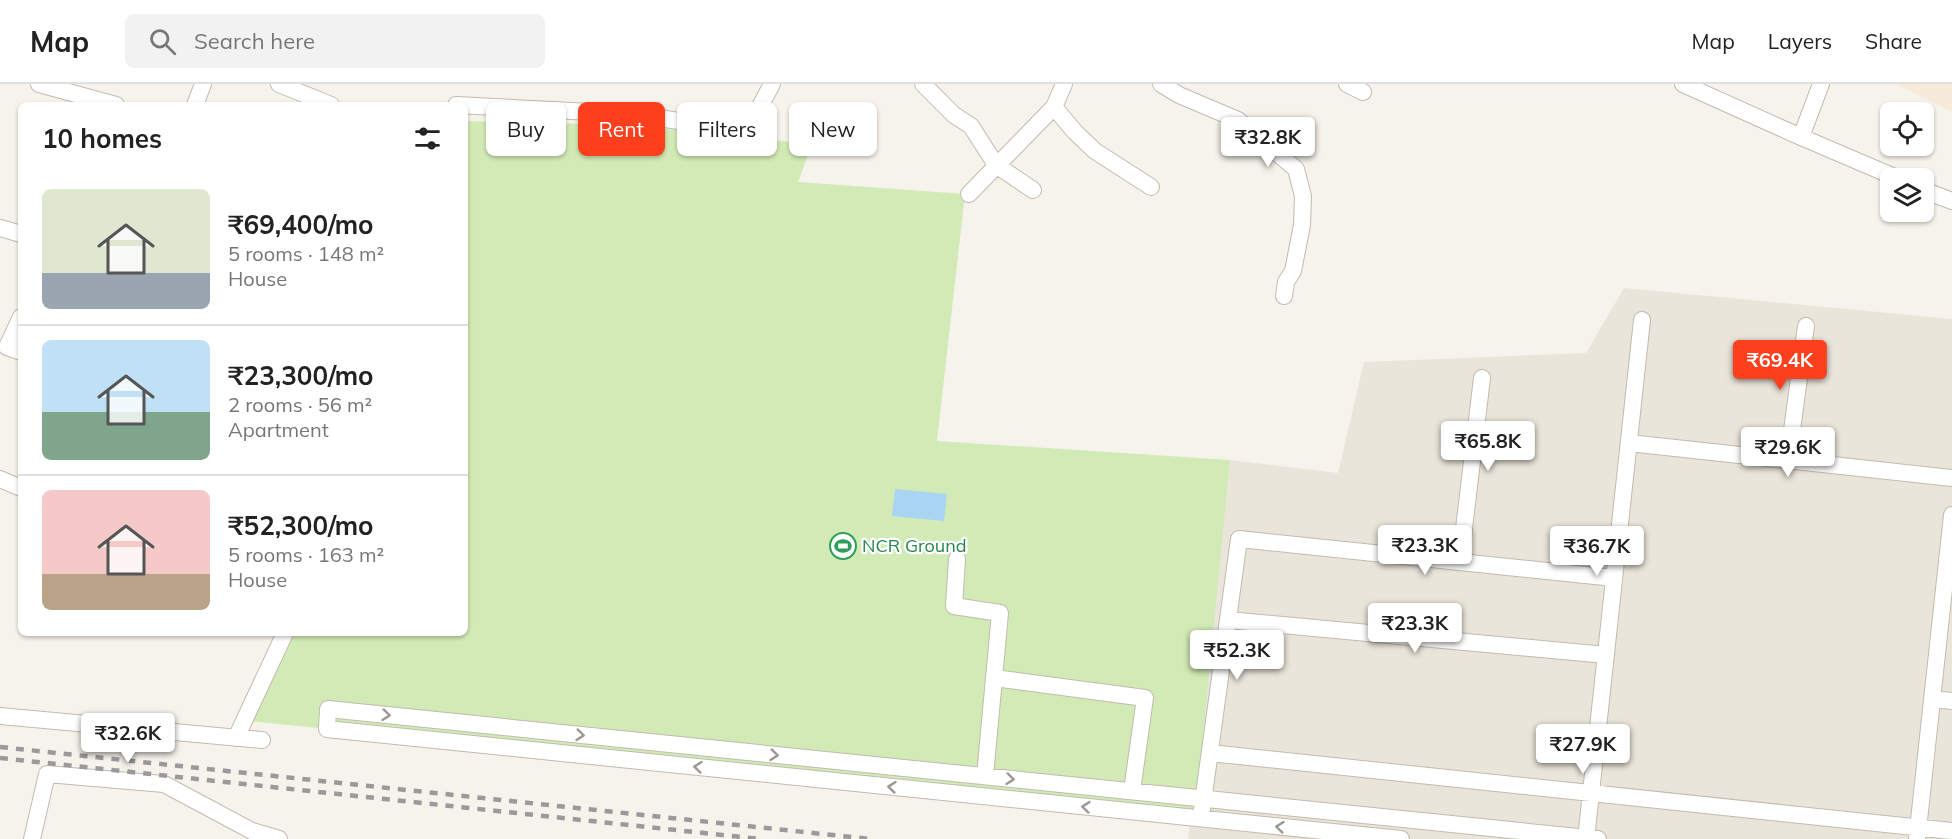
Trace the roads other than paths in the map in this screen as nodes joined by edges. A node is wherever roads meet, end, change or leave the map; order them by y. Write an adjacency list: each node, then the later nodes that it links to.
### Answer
1 (39, 84): 12 (street)
2 (203, 84): 13 (street)
3 (279, 84): 14 (street)
4 (772, 84): 15 (street)
5 (923, 84): 18 (street)
6 (1064, 84): 16 (street)
7 (1161, 84): 27 (street)
8 (1347, 84): 11 (street)
9 (1683, 84): 17 (street)
10 (1821, 84): 17 (street)
11 (1363, 92)
12 (105, 102)
13 (196, 102)
14 (324, 102)
15 (468, 106)
16 (1053, 107): 18 (street); 20 (street)
17 (1801, 137): 19 (street)
18 (996, 165): 21 (street); 22 (street)
19 (1880, 171)
20 (1151, 187)
21 (1033, 190)
22 (969, 194)
23 (1934, 194): 24 (street)
24 (1952, 201)
25 (0, 228): 26 (street)
26 (18, 233)
27 (1284, 296)
28 (1642, 320): 33 (street)
29 (18, 323): 31 (street)
30 (1806, 326): 34 (street)
31 (18, 351)
32 (1482, 378): 41 (street)
33 (1629, 444): 34 (street); 42 (street)
34 (1788, 460): 36 (street)
35 (0, 478): 37 (street)
36 (1952, 478)
37 (18, 485)
38 (1952, 515): 40 (street)
39 (957, 559): 46 (street)
40 (1950, 561): 47 (street)
41 (1460, 562): 42 (street); 43 (street)
42 (1614, 578): 45 (street)
43 (1228, 620): 45 (street); 52 (street)
44 (284, 636): 50 (street)
45 (1606, 655): 55 (street)
46 (994, 678): 53 (street); 54 (street)
47 (1932, 699): 48 (street); 59 (street)
48 (1952, 701)
49 (0, 716): 50 (street)
50 (236, 738): 51 (street)
51 (262, 740)
52 (1210, 753): 55 (street); 56 (street)
53 (985, 776): 54 (street, one-way to 54); 57 (street, one-way to 53)
54 (1132, 792): 56 (street)
55 (1590, 793): 59 (street); 63 (street)
56 (1203, 799): 57 (street); 63 (street)
57 (1201, 818): 62 (street, one-way to 57)
58 (1952, 831): 59 (street)
59 (1917, 833)
60 (32, 839): 61 (street)
61 (279, 839)
62 (1401, 839)
63 (1590, 839)

